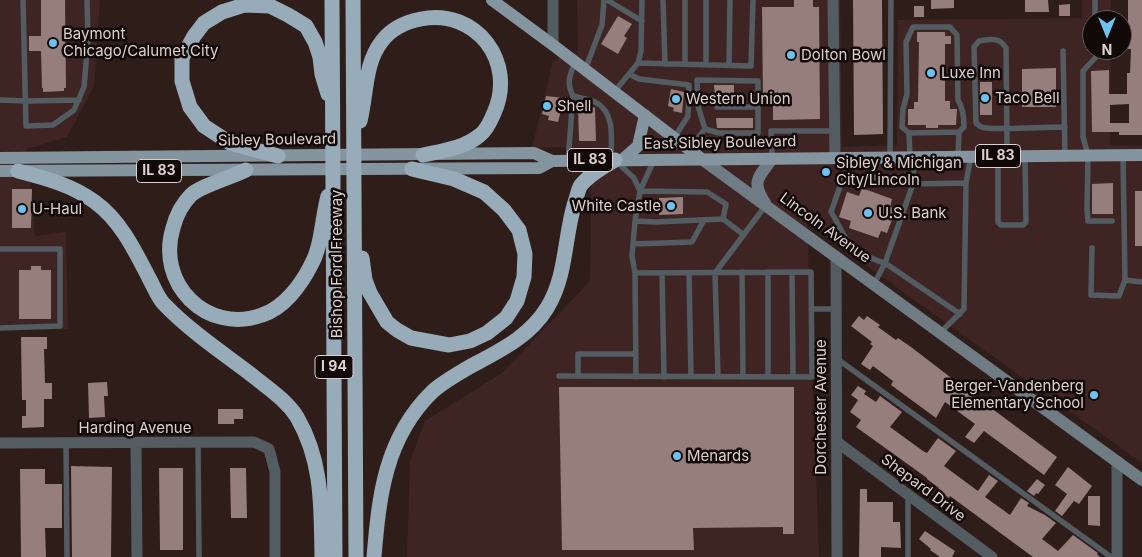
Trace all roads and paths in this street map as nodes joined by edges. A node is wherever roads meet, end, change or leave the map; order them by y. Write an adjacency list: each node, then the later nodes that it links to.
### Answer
1 (23, 0): 32 (lane)
2 (87, 0): 31 (lane)
3 (332, 0): 33 (highway, Bishop Ford Freeway / I 94)
4 (353, 0): 44 (highway, Bishop Ford Freeway / I 94)
5 (492, 0): 17 (main road, Lincoln Avenue)
6 (553, 0): 17 (street)
7 (606, 0): 16 (lane); 26 (lane)
8 (642, 0): 16 (lane)
9 (663, 0): 22 (lane)
10 (685, 0): 23 (lane)
11 (706, 0): 24 (lane)
12 (730, 0): 25 (lane)
13 (753, 0): 25 (lane)
14 (833, 0): 40 (street)
15 (891, 0): 55 (lane)
16 (642, 21): 21 (lane)
17 (553, 45): 20 (main road, Lincoln Avenue)
18 (1063, 51): 37 (lane)
19 (1093, 60): 48 (lane)
20 (575, 62): 26 (main road, Lincoln Avenue); 29 (lane)
21 (638, 63): 22 (lane); 27 (lane)
22 (665, 64): 23 (lane)
23 (685, 64): 24 (lane)
24 (706, 65): 25 (lane)
25 (729, 65)
26 (585, 70): 28 (main road, Lincoln Avenue)
27 (629, 74): 28 (lane); 43 (lane)
28 (614, 92): 36 (main road, Lincoln Avenue)
29 (572, 96): 60 (lane); 64 (lane)
30 (0, 100): 32 (lane)
31 (79, 100): 32 (lane); 32 (lane)
32 (26, 101)
33 (333, 107): 51 (highway); 70 (highway, Bishop Ford Freeway / I 94)
34 (717, 107): 35 (lane)
35 (758, 107): 39 (lane); 39 (lane)
36 (645, 115): 43 (main road, Lincoln Avenue); 60 (main road)
37 (1065, 127): 38 (lane); 47 (lane)
38 (1006, 128): 38 (lane); 53 (lane)
39 (705, 129): 45 (lane)
40 (834, 131): 58 (street); 59 (lane)
41 (959, 132): 42 (lane); 42 (lane); 52 (lane)
42 (909, 133): 56 (lane)
43 (674, 138): 45 (main road, Lincoln Avenue)
44 (354, 142): 46 (highway); 79 (highway, Bishop Ford Freeway / I 94)
45 (689, 149): 62 (main road, Lincoln Avenue)
46 (423, 155): 51 (main road, Sibley Boulevard); 63 (main road, Sibley Boulevard)
47 (1065, 155): 48 (main road, East Sibley Boulevard / IL 83); 54 (main road, East Sibley Boulevard / IL 83)
48 (1088, 155): 49 (main road, East Sibley Boulevard / IL 83); 78 (lane)
49 (1123, 155): 50 (main road, East Sibley Boulevard / IL 83); 93 (lane)
50 (1142, 155)
51 (278, 156): 57 (main road, Sibley Boulevard)
52 (965, 156): 53 (main road, East Sibley Boulevard / IL 83); 56 (main road, East Sibley Boulevard / IL 83); 71 (lane)
53 (998, 156): 54 (main road, East Sibley Boulevard / IL 83); 54 (lane)
54 (1025, 156)
55 (890, 157): 56 (main road, East Sibley Boulevard / IL 83); 58 (main road, East Sibley Boulevard / IL 83)
56 (912, 157): 72 (lane)
57 (0, 158)
58 (835, 158): 59 (main road, East Sibley Boulevard / IL 83)
59 (772, 159): 62 (main road, East Sibley Boulevard / IL 83); 74 (street)
60 (616, 160): 61 (main road, East Sibley Boulevard / IL 83); 64 (main road, East Sibley Boulevard / IL 83); 73 (lane); 128 (highway)
61 (654, 160): 62 (main road, East Sibley Boulevard / IL 83); 73 (lane)
62 (703, 160): 74 (street, Lincoln Avenue)
63 (552, 161): 64 (main road, East Sibley Boulevard / IL 83); 65 (main road, East Sibley Boulevard / IL 83)
64 (568, 161)
65 (412, 169): 67 (main road, East Sibley Boulevard / IL 83); 79 (highway)
66 (246, 170): 67 (main road, Sibley Boulevard / IL 83); 69 (main road, Sibley Boulevard / IL 83); 70 (highway)
67 (299, 170)
68 (0, 171): 69 (main road, Sibley Boulevard / IL 83)
69 (18, 171): 125 (highway)
70 (333, 177): 126 (highway, Bishop Ford Freeway / I 94)
71 (966, 183): 72 (lane); 98 (lane)
72 (913, 184): 85 (lane); 85 (lane)
73 (640, 191): 75 (lane); 77 (lane)
74 (766, 205): 80 (lane); 84 (street, Lincoln Avenue)
75 (723, 219): 76 (lane); 80 (lane)
76 (704, 220): 77 (lane); 81 (lane)
77 (634, 221): 81 (lane)
78 (1112, 221)
79 (354, 227): 127 (highway, Bishop Ford Freeway / I 94)
80 (744, 235): 92 (lane)
81 (633, 244): 89 (lane)
82 (1092, 248): 93 (lane)
83 (0, 249): 99 (lane)
84 (836, 256): 95 (street, Lincoln Avenue); 97 (street, Dorchester Avenue)
85 (885, 263): 95 (lane); 98 (lane)
86 (742, 272): 87 (lane); 92 (lane); 109 (lane)
87 (768, 272): 88 (lane); 110 (lane)
88 (792, 272): 96 (lane); 111 (lane)
89 (635, 273): 90 (lane); 101 (lane)
90 (662, 273): 91 (lane); 106 (lane)
91 (688, 273): 92 (lane); 107 (lane)
92 (715, 273): 108 (lane)
93 (1124, 280): 94 (lane)
94 (1142, 282)
95 (874, 284): 100 (street, Lincoln Avenue)
96 (812, 309): 97 (lane); 111 (lane)
97 (836, 309): 102 (street, Dorchester Avenue)
98 (960, 314): 100 (lane)
99 (0, 328)
100 (940, 333): 117 (street, Lincoln Avenue)
101 (636, 354): 104 (lane); 105 (lane)
102 (836, 358): 114 (street, Dorchester Avenue); 132 (lane)
103 (558, 376): 104 (lane)
104 (578, 376): 105 (lane)
105 (636, 377): 106 (lane)
106 (664, 377): 107 (lane)
107 (691, 377): 108 (lane)
108 (718, 377): 109 (lane)
109 (743, 377): 110 (lane)
110 (768, 377): 111 (lane)
111 (793, 377)
112 (136, 442): 113 (street, Harding Avenue); 116 (street, Harding Avenue); 122 (street)
113 (198, 442): 123 (lane); 124 (street, Harding Avenue)
114 (837, 442): 119 (street, Shepard Drive); 129 (street, Dorchester Avenue)
115 (0, 443): 116 (street, Harding Avenue)
116 (66, 443): 121 (lane)
117 (1117, 461): 118 (street, Lincoln Avenue); 133 (street)
118 (1142, 480)
119 (908, 496): 120 (street, Shepard Drive); 130 (lane)
120 (979, 552): 131 (street, Shepard Drive)
121 (67, 557)
122 (137, 557)
123 (199, 557)
124 (275, 557)
125 (322, 557)
126 (335, 557)
127 (356, 557)
128 (374, 557)
129 (837, 557)
130 (908, 557)
131 (992, 557)
132 (1111, 557)
133 (1117, 557)

